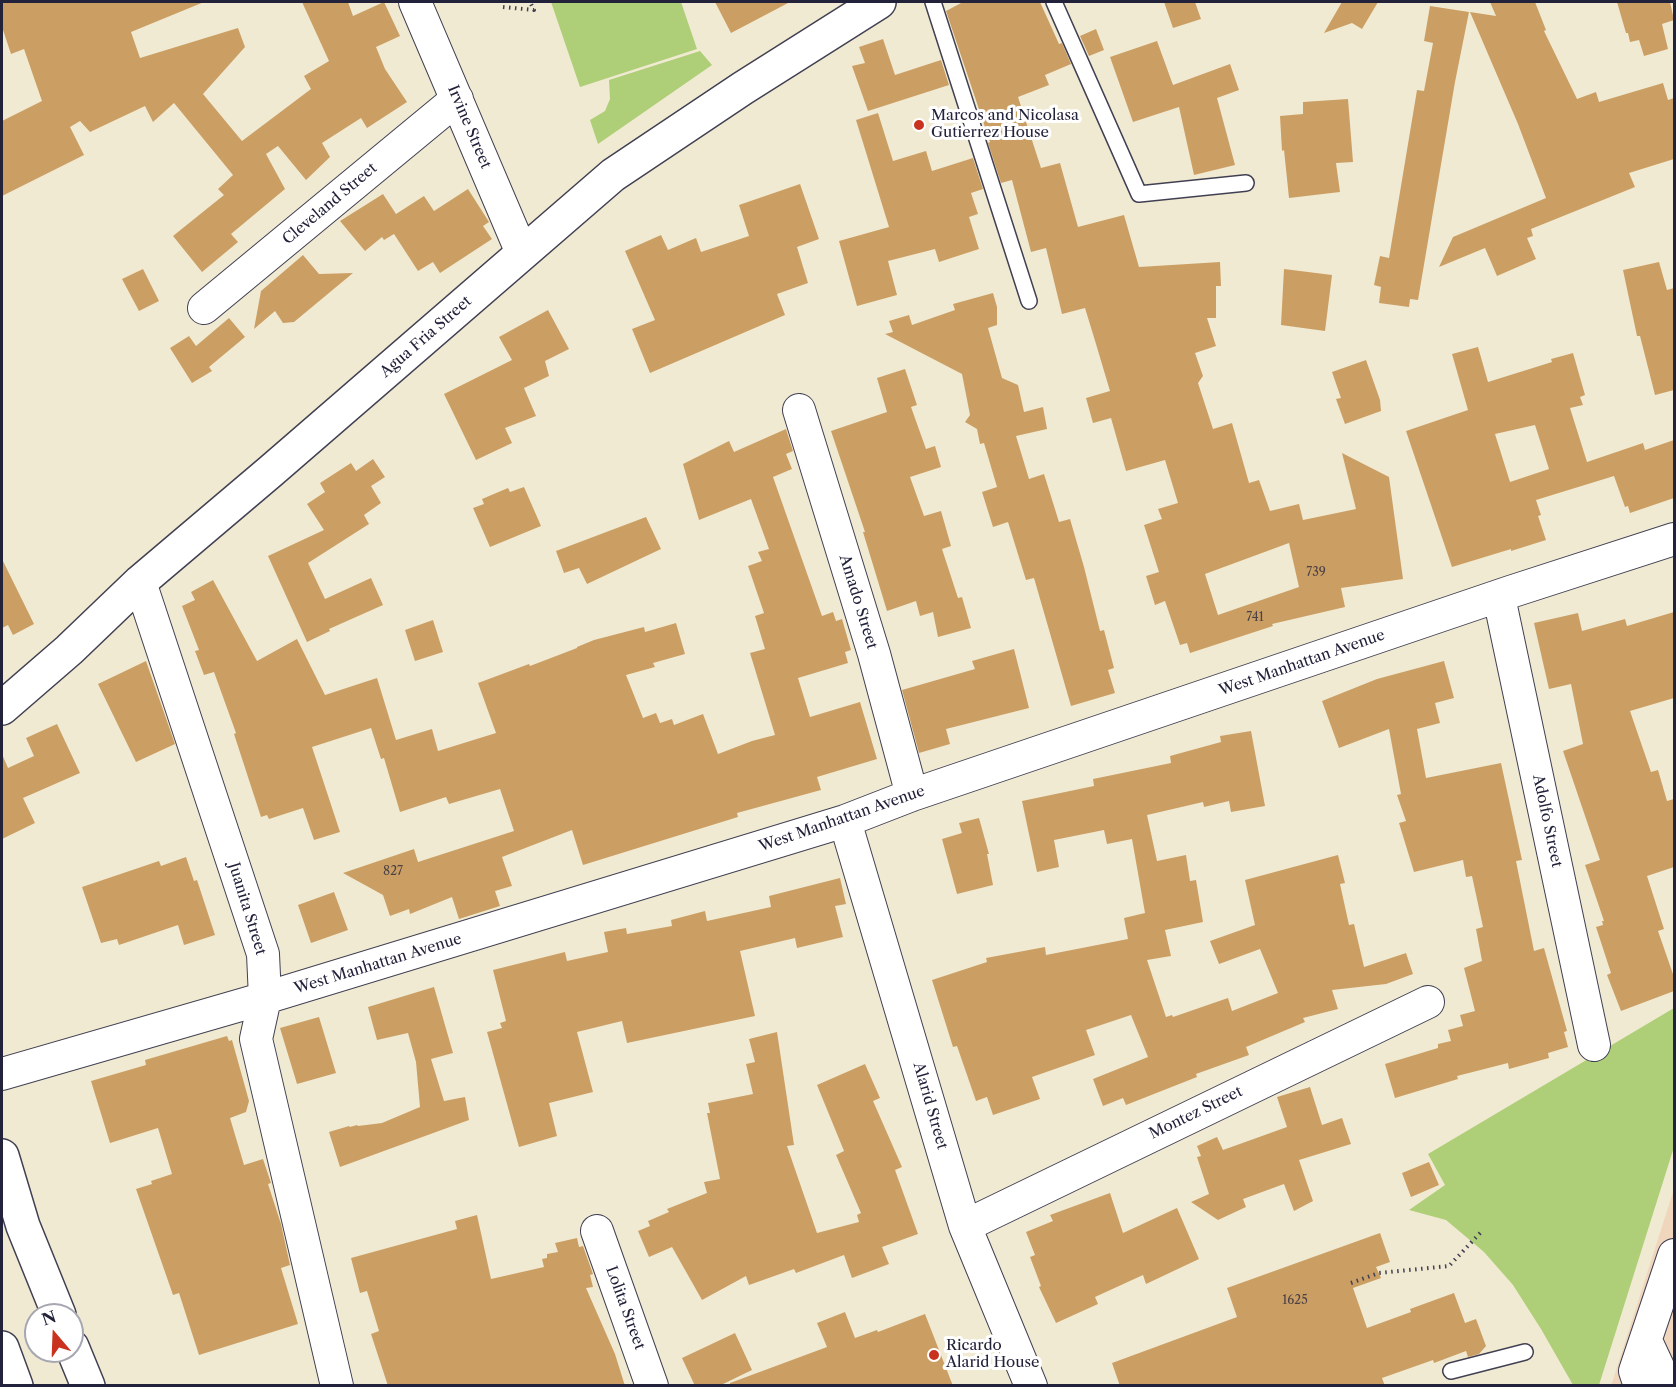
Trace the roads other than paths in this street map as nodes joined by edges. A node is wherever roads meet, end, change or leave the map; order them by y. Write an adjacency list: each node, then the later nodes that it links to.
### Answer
1 (415, 2): 5 (street, Irvine Street)
2 (879, 2): 7 (main road, Agua Fria Street)
3 (933, 2): 8 (lane)
4 (1054, 2): 6 (lane)
5 (457, 99): 7 (street, Irvine Street); 9 (street, Cleveland Street)
6 (1246, 183)
7 (522, 253): 12 (main road, Agua Fria Street)
8 (1029, 301)
9 (204, 308)
10 (799, 410): 15 (street, Amado Street)
11 (1674, 539): 13 (street, West Manhattan Avenue)
12 (140, 582): 14 (main road, Agua Fria Street); 17 (street, Juanita Street)
13 (1499, 597): 15 (street, West Manhattan Avenue); 19 (street, Adolfo Street)
14 (2, 708)
15 (912, 795): 16 (street, West Manhattan Avenue)
16 (845, 820): 17 (street, West Manhattan Avenue); 22 (street, Alarid Street)
17 (265, 999): 20 (street, West Manhattan Avenue); 33 (street, Juanita Street)
18 (1428, 1002): 22 (street, Montez Street)
19 (1594, 1045)
20 (2, 1074)
21 (2, 1156): 25 (main road)
22 (965, 1226): 35 (street, Alarid Street)
23 (597, 1231): 34 (street, Lolita Street)
24 (1674, 1255): 26 (street)
25 (54, 1303)
26 (1646, 1341): 36 (street); 37 (street)
27 (2, 1348): 31 (main road)
28 (1526, 1352): 30 (lane)
29 (79, 1363): 32 (main road)
30 (1451, 1371)
31 (16, 1386)
32 (88, 1386)
33 (337, 1386)
34 (652, 1386)
35 (1031, 1386)
36 (1640, 1386)
37 (1667, 1386)

